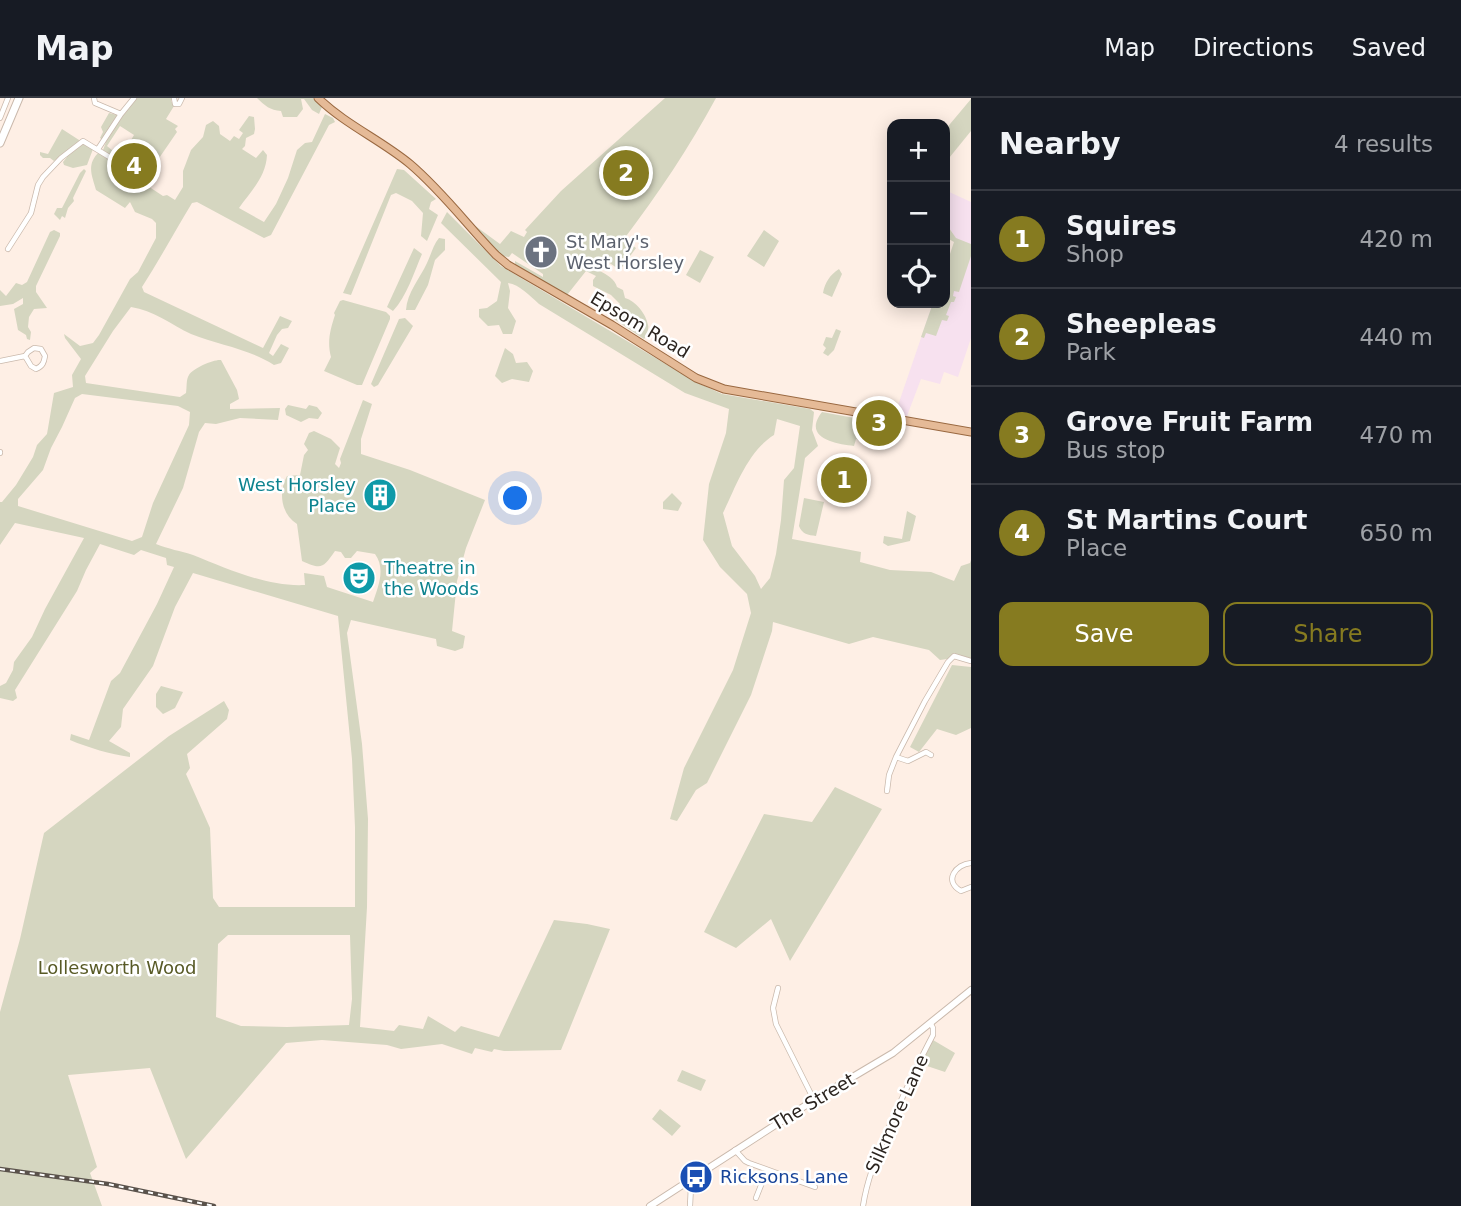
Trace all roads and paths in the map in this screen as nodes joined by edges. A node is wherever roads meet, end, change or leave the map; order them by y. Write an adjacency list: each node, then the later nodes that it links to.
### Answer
1 (8, 98): 9 (street)
2 (19, 98): 10 (main road)
3 (94, 98): 8 (street)
4 (134, 98): 8 (street)
5 (174, 98): 6 (street)
6 (182, 98)
7 (318, 98): 16 (main road, Epsom Road)
8 (121, 114): 11 (street)
9 (0, 118)
10 (0, 143)
11 (98, 149): 12 (street); 13 (street)
12 (111, 158)
13 (8, 249)
14 (25, 356): 14 (street); 15 (street)
15 (0, 361)
16 (971, 432)
17 (971, 661): 19 (street)
18 (931, 755): 19 (street)
19 (896, 757): 20 (street)
20 (887, 791)
21 (971, 863): 22 (street)
22 (971, 887)
23 (778, 988): 26 (street)
24 (971, 990): 25 (street, The Street)
25 (931, 1024): 26 (street, The Street); 34 (street, Silkmore Lane)
26 (814, 1100): 27 (street, The Street)
27 (735, 1150): 28 (street); 29 (street, The Street)
28 (767, 1170): 30 (street); 31 (street)
29 (689, 1180): 32 (street, The Street); 33 (street)
30 (814, 1187)
31 (756, 1198)
32 (650, 1206)
33 (690, 1206)
34 (863, 1206)

